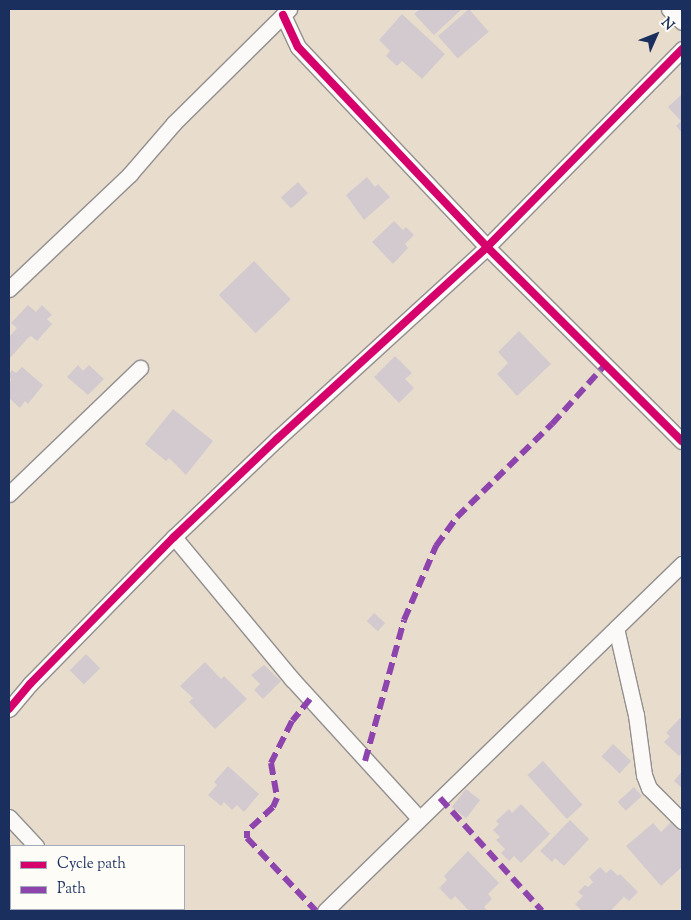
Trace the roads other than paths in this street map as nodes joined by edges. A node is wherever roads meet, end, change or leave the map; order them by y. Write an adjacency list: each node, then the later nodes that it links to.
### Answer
1 (669, 9): 3 (street)
2 (286, 12): 5 (street); 6 (street)
3 (682, 22)
4 (682, 49): 5 (street)
5 (487, 247): 8 (street); 10 (street)
6 (9, 288)
7 (140, 368): 9 (street)
8 (682, 441)
9 (9, 494)
10 (174, 537): 13 (street); 15 (street)
11 (682, 564): 12 (street)
12 (616, 628): 15 (street); 16 (street)
13 (9, 710)
14 (9, 817): 17 (street)
15 (419, 818): 18 (street)
16 (682, 821)
17 (35, 845)
18 (325, 911)

